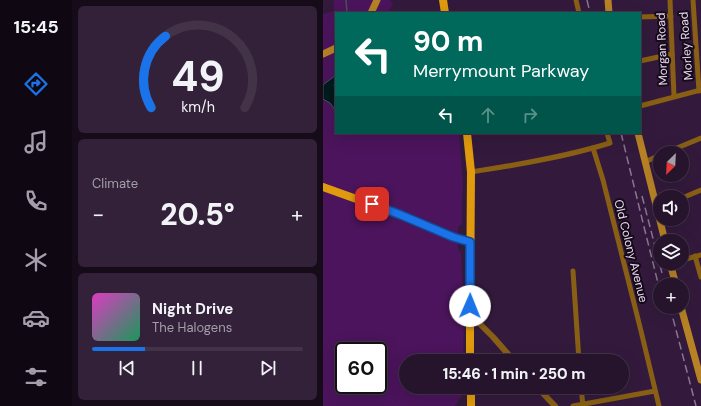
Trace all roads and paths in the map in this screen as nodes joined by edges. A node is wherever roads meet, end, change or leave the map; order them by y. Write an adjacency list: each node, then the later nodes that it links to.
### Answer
1 (377, 0): 7 (main road)
2 (443, 0): 8 (main road)
3 (576, 0): 9 (street)
4 (608, 0): 10 (main road)
5 (670, 0): 11 (street, Morgan Road)
6 (693, 0): 17 (street, Morley Road)
7 (371, 12)
8 (445, 12)
9 (579, 12)
10 (609, 12)
11 (671, 16): 12 (street); 15 (street, Morgan Road)
12 (641, 17)
13 (335, 48): 14 (main road)
14 (323, 54)
15 (672, 54): 16 (street); 18 (street, Morgan Road)
16 (641, 61)
17 (700, 90): 18 (street)
18 (674, 96): 19 (street)
19 (641, 106)
20 (467, 134): 28 (main road)
21 (607, 134): 25 (street)
22 (638, 134): 27 (main road)
23 (701, 138): 24 (street)
24 (682, 146)
25 (593, 148): 28 (street); 43 (street, Old Colony Avenue)
26 (653, 158): 27 (street)
27 (645, 162): 30 (main road)
28 (471, 172): 33 (main road)
29 (323, 187): 33 (main road)
30 (653, 190)
31 (701, 190): 32 (street)
32 (689, 195)
33 (470, 242): 37 (main road)
34 (698, 256): 36 (street)
35 (573, 271): 41 (street)
36 (701, 277)
37 (470, 314): 39 (main road); 40 (street)
38 (683, 314): 42 (main road)
39 (470, 354)
40 (508, 354)
41 (579, 354)
42 (701, 380)
43 (655, 391): 47 (street); 51 (street, Old Colony Avenue)
44 (471, 394): 48 (main road)
45 (544, 394): 49 (street)
46 (582, 394): 47 (street)
47 (583, 405): 50 (street)
48 (471, 406)
49 (555, 406)
50 (573, 406)
51 (659, 406)

